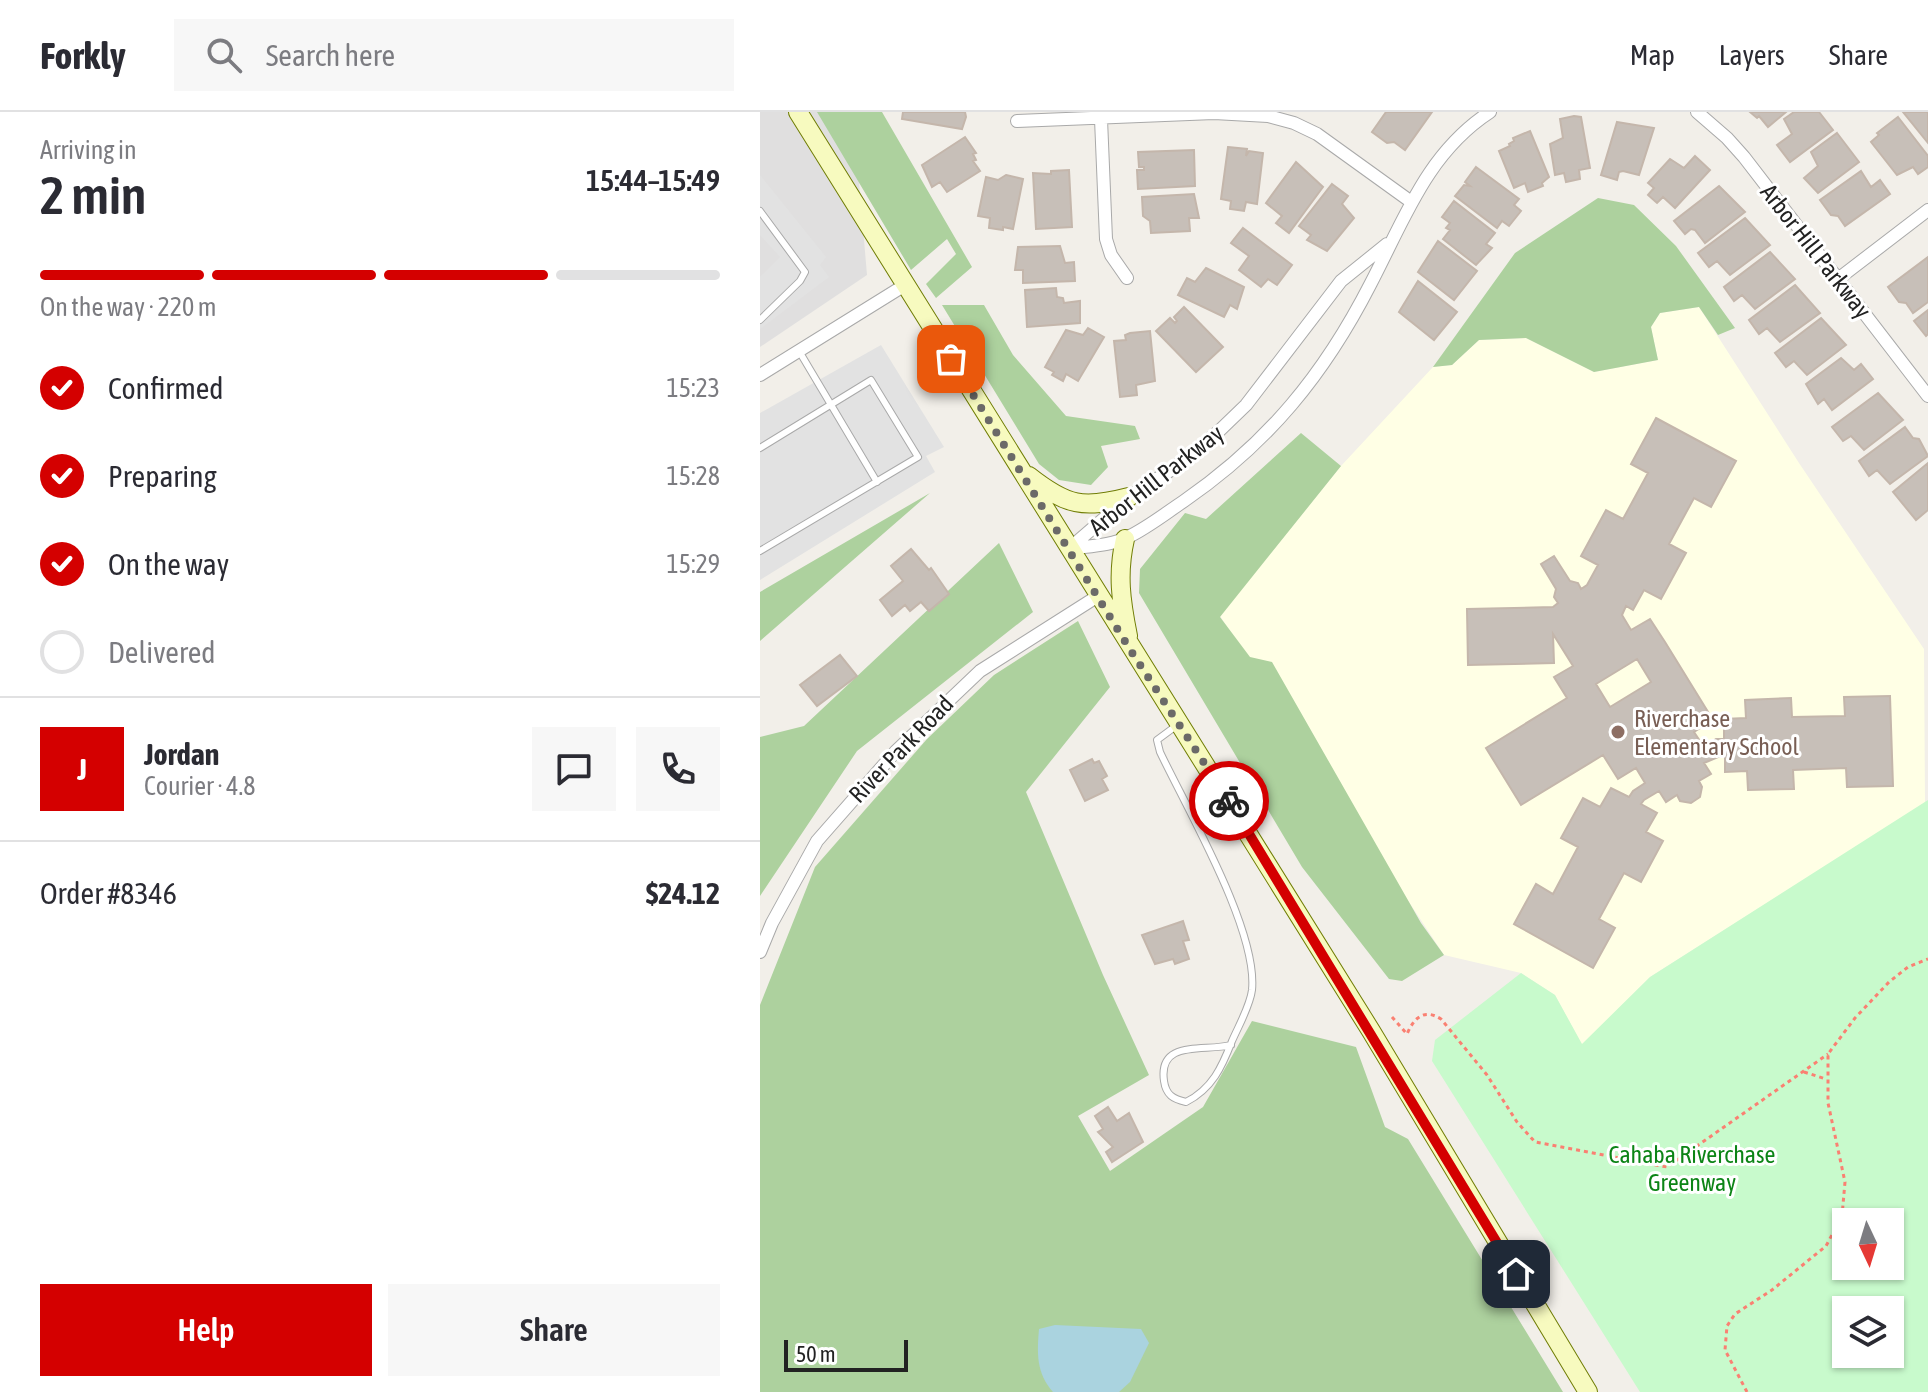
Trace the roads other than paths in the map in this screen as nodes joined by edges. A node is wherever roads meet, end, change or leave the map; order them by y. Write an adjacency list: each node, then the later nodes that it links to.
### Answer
1 (798, 112): 12 (street)
2 (1490, 112): 6 (street, Arbor Hill Parkway)
3 (1697, 112): 11 (street, Arbor Hill Parkway)
4 (1101, 119): 5 (street); 6 (street); 10 (street)
5 (1017, 121)
6 (1410, 201): 9 (street, Arbor Hill Parkway)
7 (1928, 210): 11 (street)
8 (760, 211): 13 (lane)
9 (1388, 243): 21 (street, Arbor Hill Parkway); 22 (street, Arbor Hill Parkway)
10 (1127, 278)
11 (1838, 279): 16 (street, Arbor Hill Parkway)
12 (905, 285): 14 (street); 19 (street)
13 (760, 320)
14 (799, 351): 15 (street); 17 (lane)
15 (760, 375)
16 (1928, 396)
17 (831, 405): 18 (lane); 20 (lane); 20 (lane)
18 (760, 448)
19 (1019, 468): 21 (street); 23 (street)
20 (877, 482): 24 (lane)
21 (1129, 497): 23 (street, Arbor Hill Parkway)
22 (1125, 539): 23 (street, Arbor Hill Parkway); 26 (street)
23 (1068, 549): 25 (street)
24 (760, 551)
25 (1098, 596): 26 (street); 28 (street, River Park Road)
26 (1131, 651): 27 (street)
27 (1179, 724): 29 (lane); 30 (street)
28 (760, 952)
29 (1231, 1045): 29 (lane)
30 (1588, 1392)

